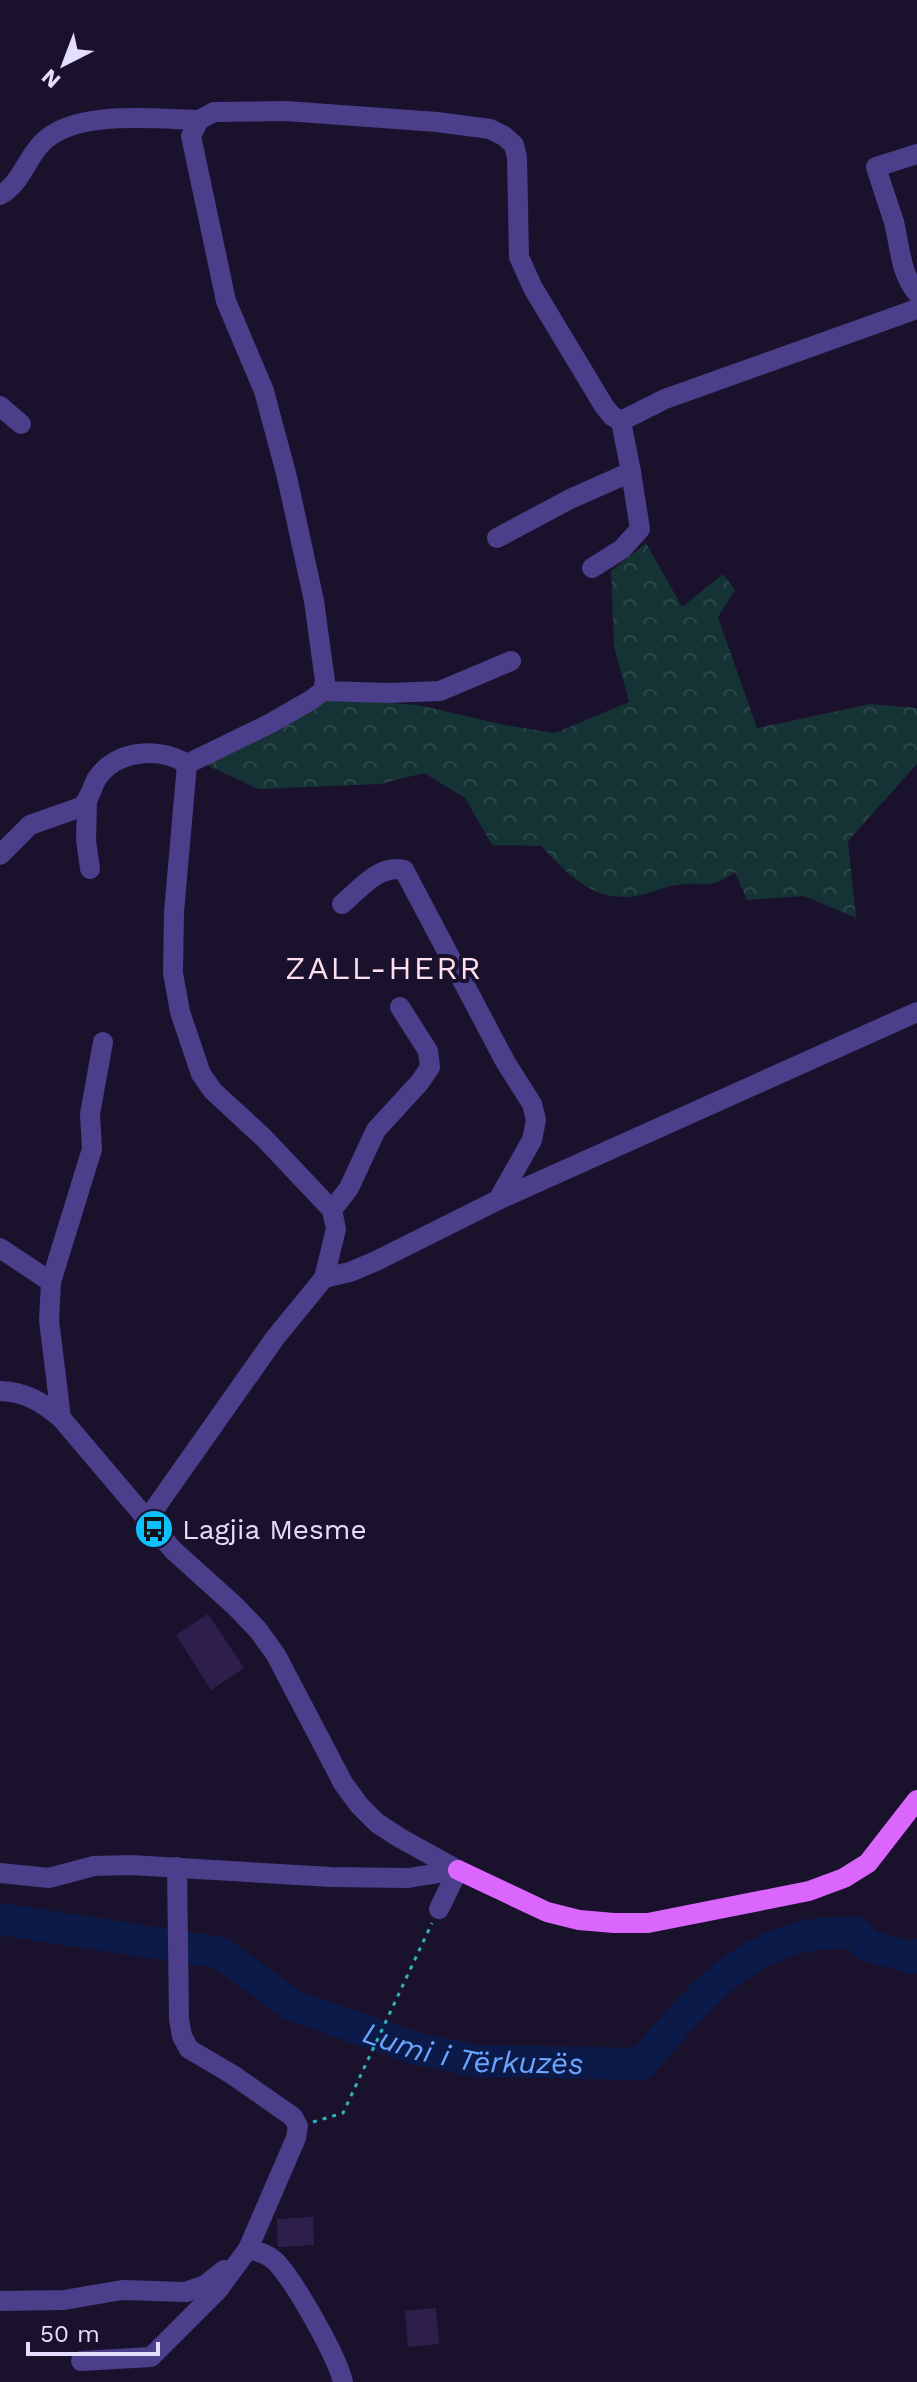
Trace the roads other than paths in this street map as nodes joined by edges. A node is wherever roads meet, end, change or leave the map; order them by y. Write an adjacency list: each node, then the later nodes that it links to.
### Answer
1 (199, 120): 3 (street); 7 (street); 13 (street)
2 (917, 154): 4 (street)
3 (0, 195)
4 (917, 293)
5 (917, 309): 7 (street)
6 (0, 406): 8 (street)
7 (621, 421): 9 (street)
8 (21, 424)
9 (631, 472): 10 (street); 11 (street)
10 (497, 538)
11 (592, 568)
12 (511, 661): 13 (street)
13 (323, 691): 14 (street)
14 (187, 764): 15 (street); 23 (street)
15 (87, 802): 16 (street); 17 (street)
16 (0, 855)
17 (90, 869)
18 (342, 904): 22 (street)
19 (400, 1007): 23 (street)
20 (917, 1012): 22 (street)
21 (103, 1042): 26 (street)
22 (498, 1200): 25 (street)
23 (332, 1210): 25 (street)
24 (0, 1248): 26 (street)
25 (324, 1278): 29 (street)
26 (51, 1282): 28 (street)
27 (0, 1391): 28 (street)
28 (61, 1418): 29 (street)
29 (146, 1521): 32 (street)
30 (917, 1800): 32 (main road)
31 (177, 1867): 32 (street); 33 (street); 35 (street)
32 (458, 1870): 34 (street)
33 (0, 1873)
34 (439, 1909)
35 (248, 2249): 36 (street); 37 (street); 38 (street)
36 (0, 2301)
37 (81, 2361)
38 (343, 2382)

